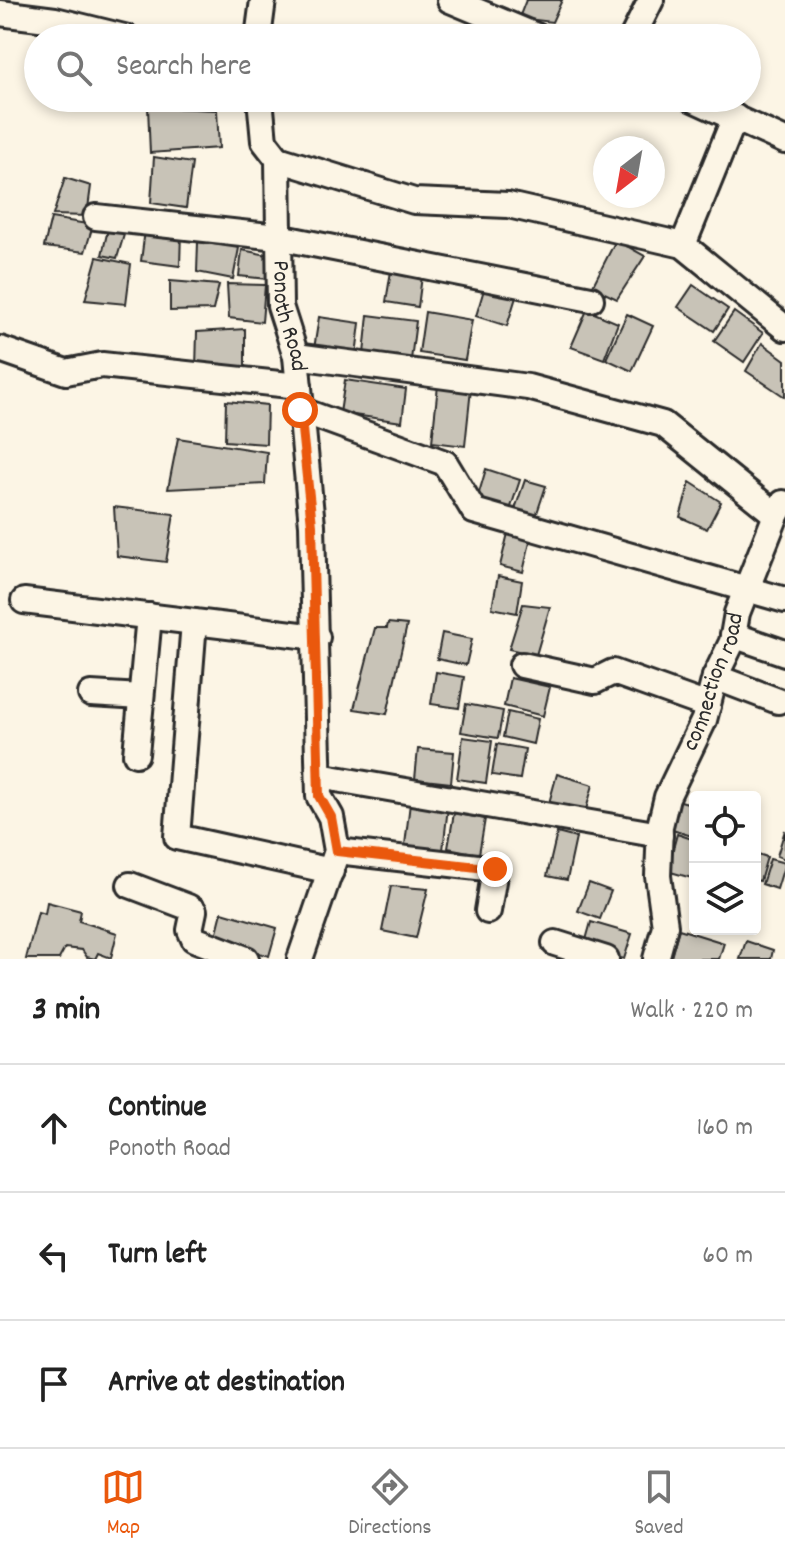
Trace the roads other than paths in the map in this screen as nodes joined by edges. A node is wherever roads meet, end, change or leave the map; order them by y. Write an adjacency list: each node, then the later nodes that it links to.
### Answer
1 (263, 0): 7 (street)
2 (450, 0): 4 (street)
3 (651, 0): 9 (street)
4 (506, 12): 8 (street)
5 (0, 13): 6 (street)
6 (72, 24)
7 (260, 24)
8 (522, 24)
9 (639, 24)
10 (261, 112): 14 (street, Ponoth Road)
11 (723, 112): 12 (street)
12 (735, 117): 13 (street); 17 (street)
13 (782, 132)
14 (278, 159): 16 (street, Ponoth Road); 17 (street)
15 (96, 217): 16 (street)
16 (278, 237): 18 (street); 21 (street, Ponoth Road)
17 (683, 245): 19 (street)
18 (591, 299)
19 (785, 328)
20 (0, 349): 22 (street)
21 (296, 356): 22 (street, Ponoth Road); 23 (street)
22 (299, 398): 24 (street); 30 (street, Ponoth Road)
23 (781, 508): 24 (street, connection road)
24 (746, 590): 25 (street); 29 (street, connection road)
25 (785, 600)
26 (24, 601): 27 (street)
27 (149, 616): 28 (street); 35 (street)
28 (194, 622): 30 (street); 41 (street)
29 (733, 635): 31 (street); 33 (street, connection road)
30 (317, 637): 39 (street, Ponoth Road)
31 (785, 653)
32 (522, 665): 37 (street)
33 (715, 677): 36 (street); 37 (street, connection road)
34 (91, 694): 35 (street)
35 (141, 697): 38 (street)
36 (778, 701)
37 (708, 706): 40 (street, connection road)
38 (136, 754)
39 (319, 776): 40 (street); 41 (street, Ponoth Road)
40 (660, 835): 48 (street, connection road)
41 (334, 861): 43 (street); 46 (street)
42 (130, 885): 45 (street)
43 (488, 911)
44 (555, 943): 47 (street)
45 (246, 959)
46 (300, 959)
47 (606, 959)
48 (656, 959)

